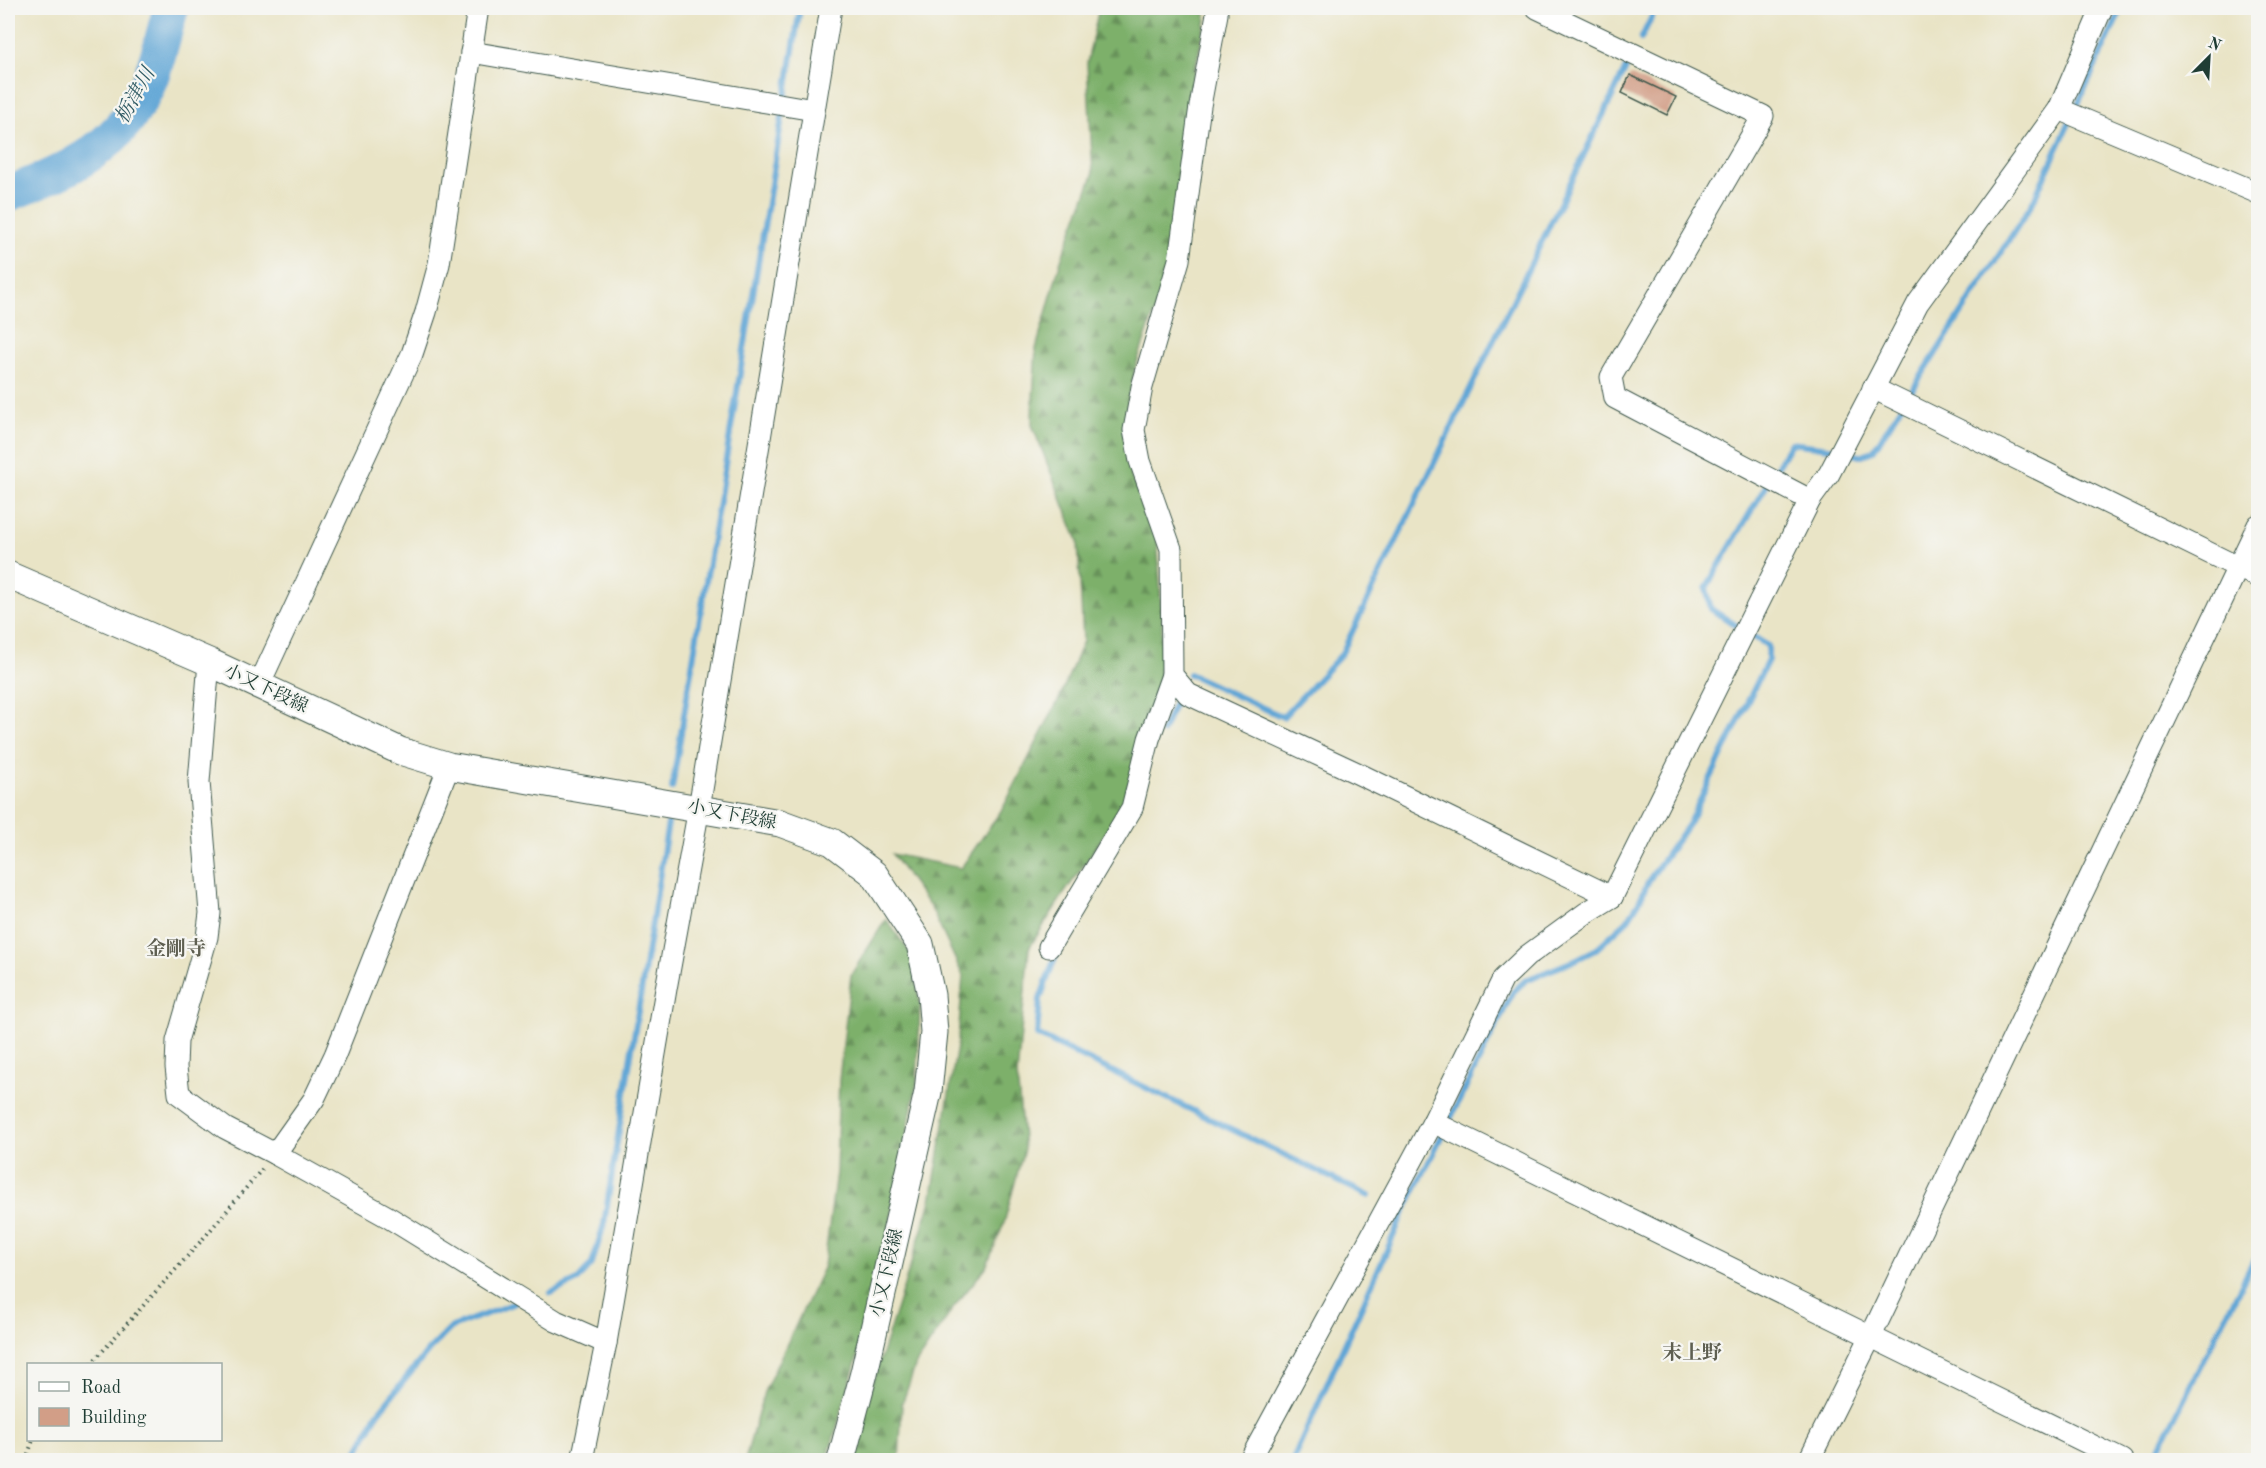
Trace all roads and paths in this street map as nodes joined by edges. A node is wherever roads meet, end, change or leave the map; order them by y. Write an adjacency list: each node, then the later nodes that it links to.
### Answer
1 (478, 8): 6 (street)
2 (831, 8): 8 (street)
3 (1216, 8): 17 (street)
4 (1537, 8): 11 (street)
5 (2102, 8): 7 (street)
6 (471, 52): 8 (street); 18 (street)
7 (2059, 109): 9 (street); 10 (street)
8 (814, 110): 20 (street)
9 (2259, 193)
10 (1873, 388): 11 (street); 13 (street)
11 (1810, 500): 21 (street)
12 (2259, 525): 13 (street)
13 (2237, 567): 15 (street); 25 (street)
14 (8, 575): 16 (main road, 小又下段線)
15 (2259, 577)
16 (209, 662): 18 (main road, 小又下段線); 24 (street)
17 (1172, 675): 21 (street); 22 (street)
18 (259, 685): 19 (main road, 小又下段線)
19 (449, 766): 20 (main road, 小又下段線); 24 (street)
20 (699, 808): 26 (street); 31 (main road, 小又下段線)
21 (1612, 897): 23 (street)
22 (1049, 947)
23 (1433, 1122): 25 (street); 32 (street)
24 (275, 1154): 26 (street); 27 (path)
25 (1871, 1336): 33 (street); 34 (street)
26 (606, 1343): 30 (street)
27 (93, 1363)
28 (33, 1441): 29 (path)
29 (26, 1461)
30 (582, 1461)
31 (842, 1461)
32 (1250, 1461)
33 (1809, 1461)
34 (2122, 1461)

